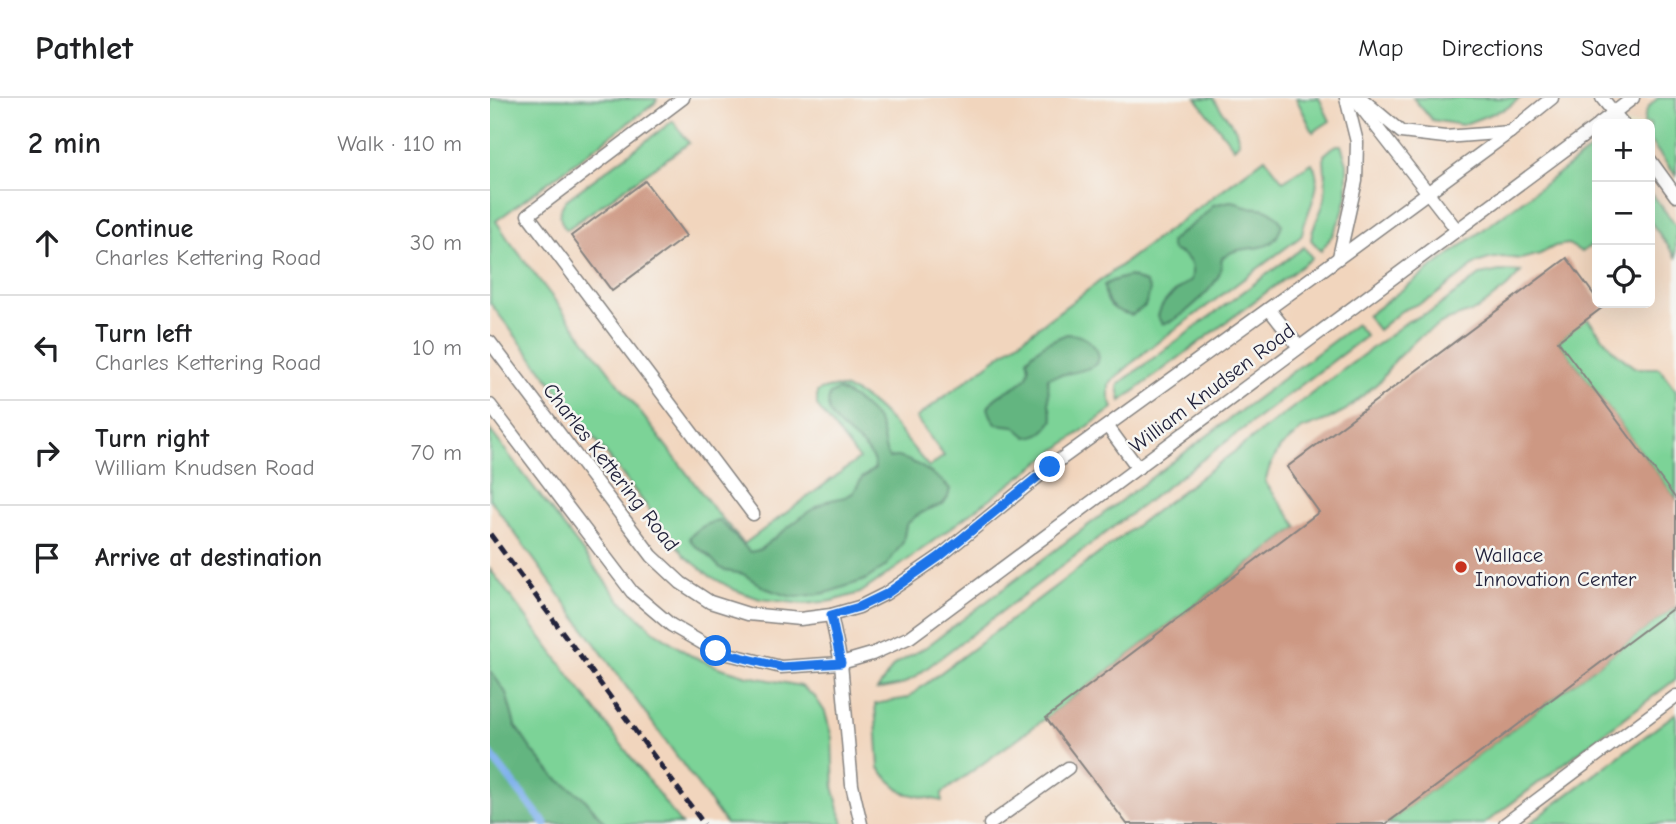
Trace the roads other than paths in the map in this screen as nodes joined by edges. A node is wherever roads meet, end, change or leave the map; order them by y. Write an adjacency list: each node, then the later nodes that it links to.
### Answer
1 (683, 98): 24 (lane)
2 (1346, 98): 17 (lane)
3 (1354, 98): 14 (lane)
4 (1361, 98): 12 (lane)
5 (1552, 98): 12 (lane, William Knudsen Road)
6 (1602, 98): 8 (lane)
7 (1633, 98): 8 (lane, William Knudsen Road)
8 (1614, 113): 9 (lane, William Knudsen Road); 10 (lane)
9 (1606, 119)
10 (1619, 119)
11 (1592, 129): 16 (lane, William Knudsen Road)
12 (1510, 132): 14 (lane, William Knudsen Road)
13 (1655, 167): 15 (lane)
14 (1426, 193): 16 (lane); 17 (lane, William Knudsen Road)
15 (1676, 196)
16 (1457, 230): 20 (lane, William Knudsen Road)
17 (1339, 257): 18 (lane, William Knudsen Road)
18 (1269, 309): 20 (lane); 22 (lane, William Knudsen Road)
19 (490, 342): 25 (lane, Charles Kettering Road)
20 (1299, 347): 23 (lane, William Knudsen Road)
21 (490, 405): 26 (lane)
22 (1108, 427): 23 (lane); 25 (lane, William Knudsen Road)
23 (1138, 468): 26 (lane, William Knudsen Road)
24 (753, 514)
25 (831, 615): 26 (lane)
26 (841, 663): 29 (lane)
27 (1676, 695): 31 (lane)
28 (1068, 768): 30 (lane)
29 (861, 824)
30 (990, 824)
31 (1505, 824)

